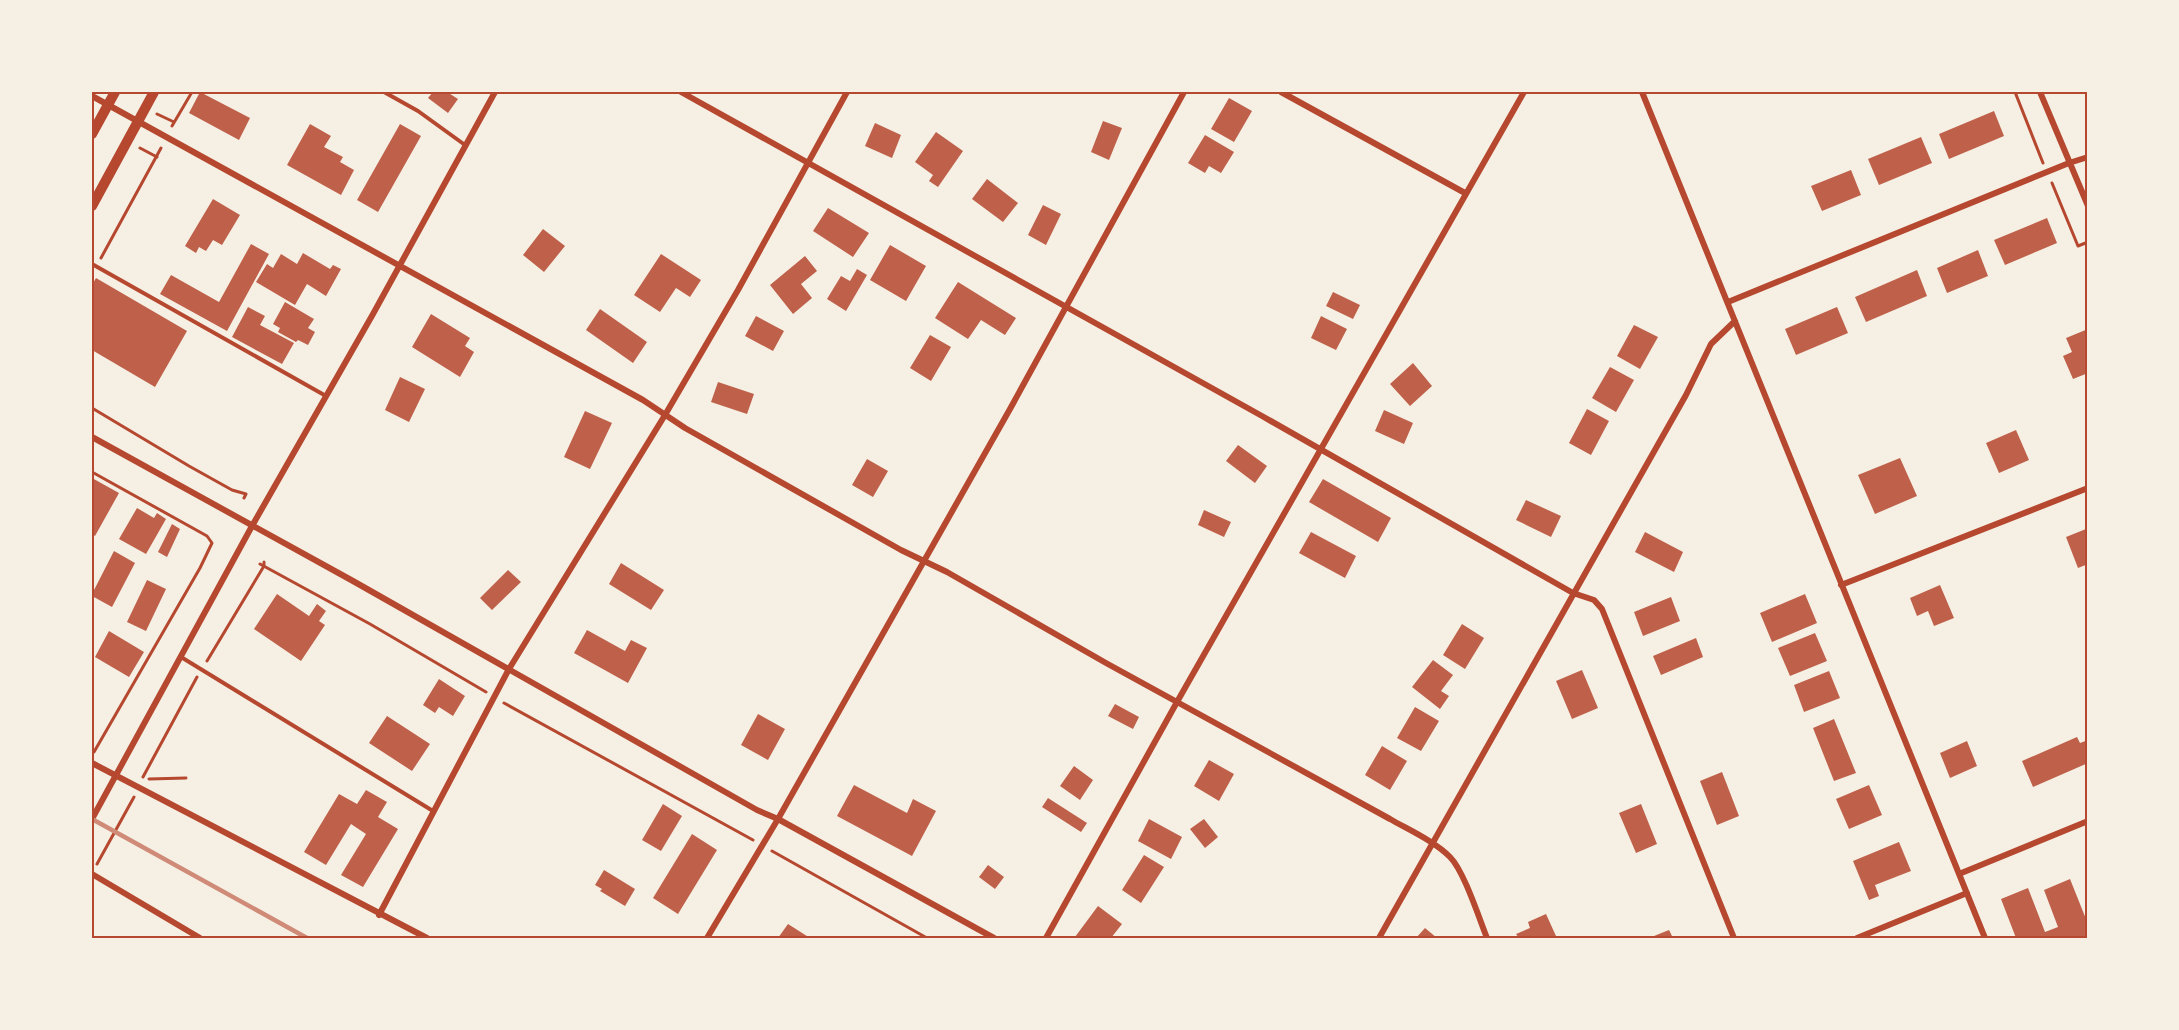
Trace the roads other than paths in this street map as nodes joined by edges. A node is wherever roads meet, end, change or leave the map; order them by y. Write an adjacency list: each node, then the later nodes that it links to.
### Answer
1 (115, 92): 13 (street)
2 (154, 92): 14 (street)
3 (384, 92): 16 (lane)
4 (495, 92): 16 (street)
5 (681, 92): 18 (street)
6 (847, 92): 18 (street)
7 (1184, 92): 27 (street)
8 (1281, 92): 20 (street)
9 (1524, 92): 20 (street)
10 (1642, 92): 26 (street)
11 (2040, 92): 19 (street)
12 (92, 96): 13 (street)
13 (107, 105): 14 (street); 15 (street)
14 (137, 120): 22 (street); 25 (street)
15 (92, 134)
16 (465, 146): 25 (street)
17 (2088, 157): 19 (street)
18 (807, 162): 27 (street); 30 (street)
19 (2069, 163): 21 (street); 26 (street)
20 (1465, 193): 32 (street)
21 (2086, 197): 23 (street)
22 (92, 206)
23 (2088, 206)
24 (92, 264): 29 (lane)
25 (399, 267): 29 (street); 30 (street)
26 (1728, 302): 28 (street)
27 (1065, 306): 32 (street); 35 (street)
28 (1735, 321): 36 (street); 37 (street)
29 (327, 396): 34 (street)
30 (665, 415): 35 (street); 39 (street)
31 (92, 436): 34 (street)
32 (1321, 451): 37 (street); 40 (street)
33 (2088, 488): 36 (street)
34 (252, 526): 38 (street); 39 (street)
35 (924, 561): 40 (street); 45 (street)
36 (1841, 585): 49 (street)
37 (1572, 593): 47 (street); 59 (street)
38 (181, 656): 42 (street); 43 (lane)
39 (509, 669): 43 (street); 45 (street)
40 (1177, 702): 47 (street); 56 (street)
41 (92, 763): 42 (street)
42 (114, 776): 44 (street); 51 (street)
43 (434, 811): 51 (street)
44 (92, 819)
45 (778, 819): 54 (street); 55 (street)
46 (2088, 821): 49 (street)
47 (1433, 845): 57 (street); 58 (street)
48 (92, 874): 52 (street)
49 (1959, 874): 50 (street)
50 (1967, 893): 60 (street); 61 (street)
51 (379, 915): 53 (street)
52 (201, 939)
53 (427, 939)
54 (707, 939)
55 (994, 939)
56 (1046, 939)
57 (1379, 939)
58 (1487, 939)
59 (1734, 939)
60 (1857, 939)
61 (1985, 939)

